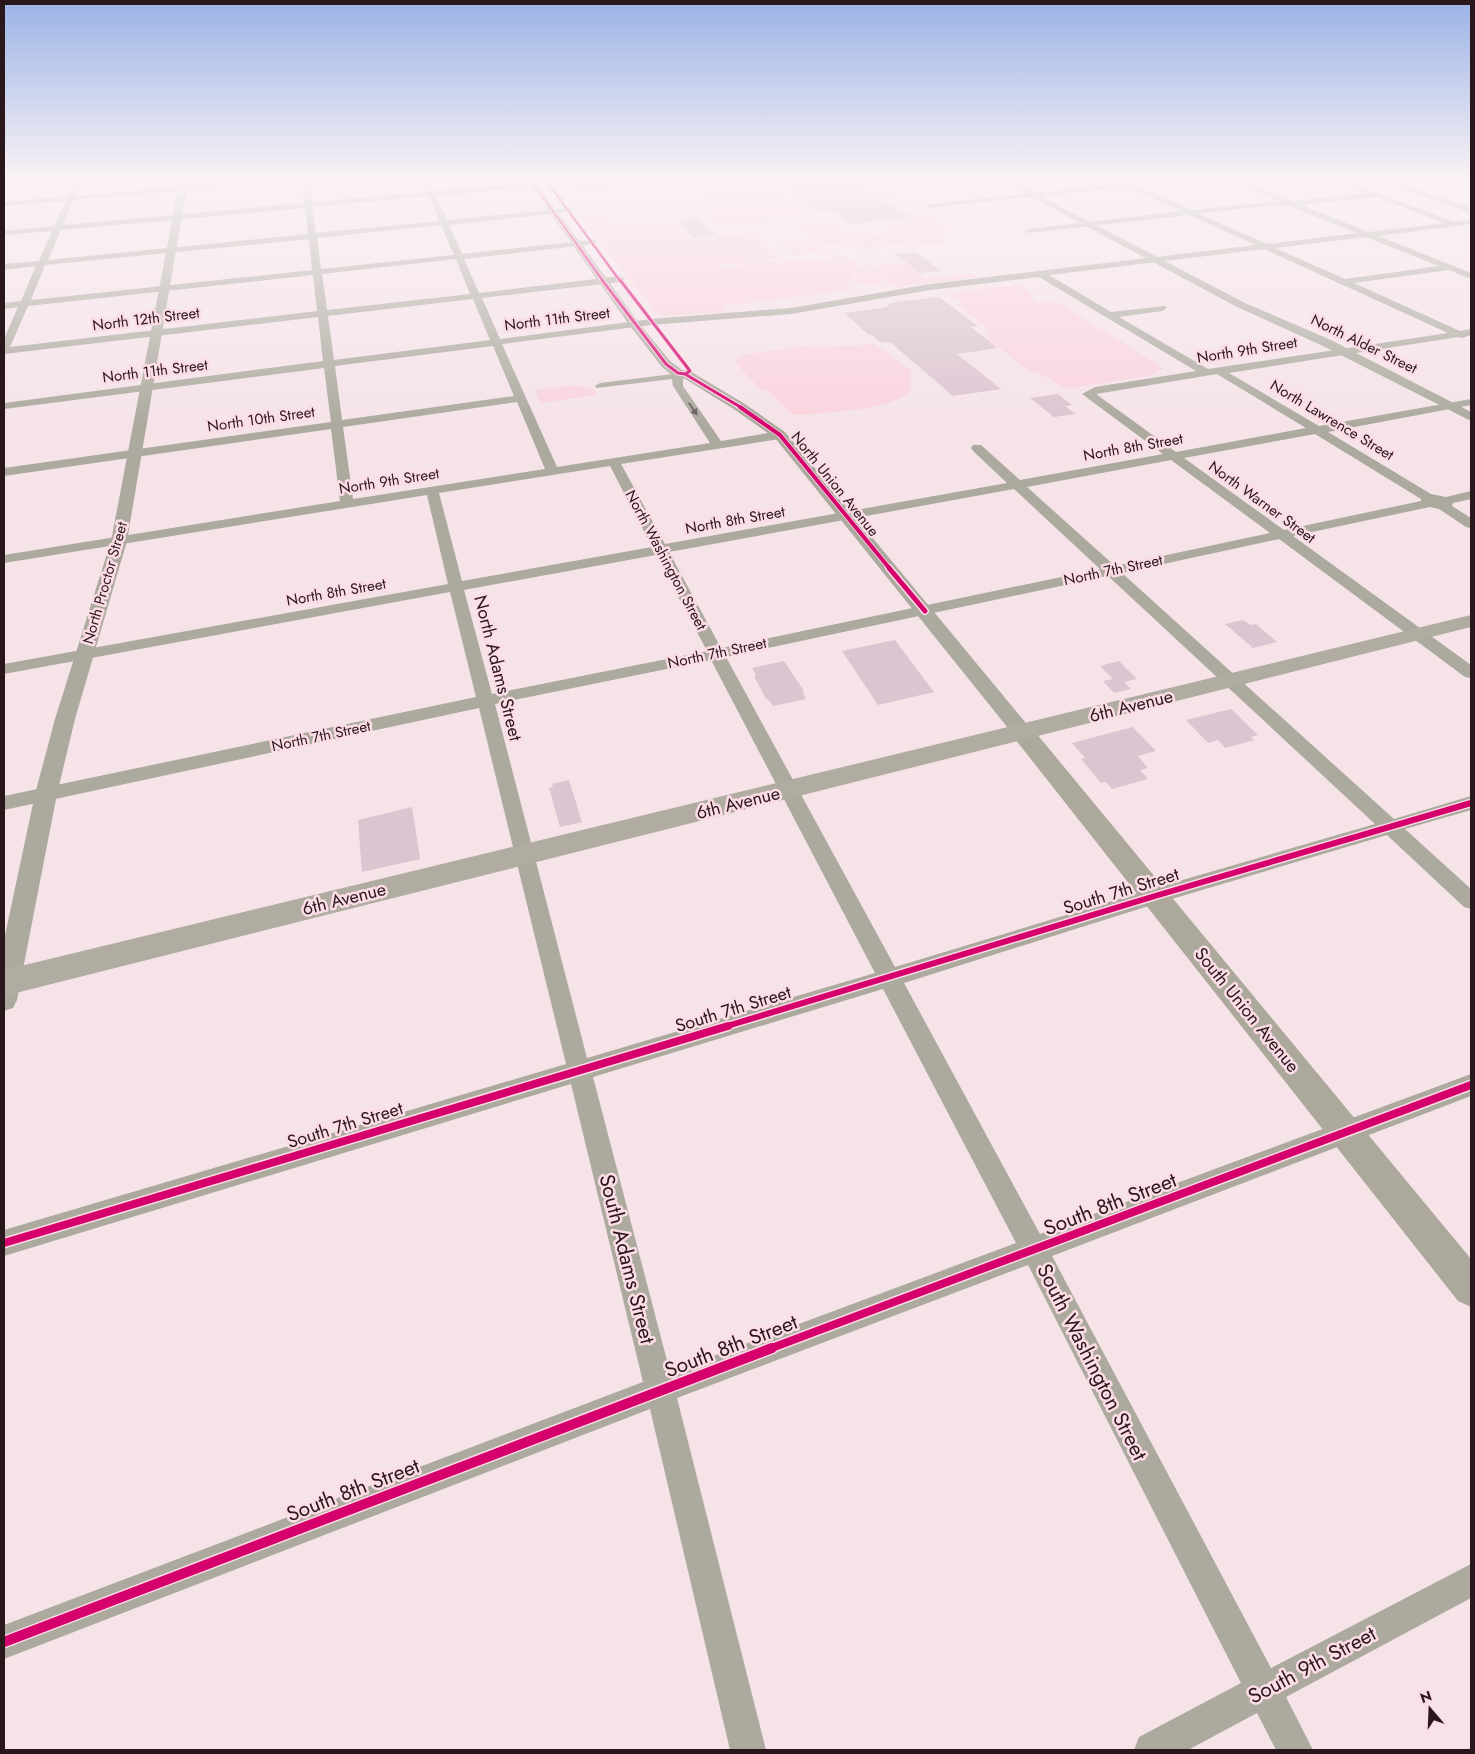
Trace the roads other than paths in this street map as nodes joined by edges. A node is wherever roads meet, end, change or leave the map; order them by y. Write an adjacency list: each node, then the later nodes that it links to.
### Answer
1 (64, 261): 12 (street)
2 (169, 261): 22 (street, North Proctor Street)
3 (315, 261): 16 (street)
4 (417, 261): 16 (street)
5 (462, 261): 23 (street)
6 (590, 261): 20 (street, North Union Avenue)
7 (607, 261): 19 (street)
8 (1139, 261): 17 (street, North 11th Street)
9 (1158, 261): 36 (street, North Alder Street)
10 (1298, 261): 21 (street)
11 (1434, 261): 15 (street)
12 (43, 263): 14 (street); 24 (street)
13 (1471, 264): 15 (street)
14 (4, 267)
15 (1449, 267): 18 (street); 21 (street)
16 (317, 272): 22 (street); 27 (street)
17 (1039, 273): 28 (street); 29 (street, North 11th Street)
18 (1471, 276)
19 (620, 279): 20 (street, North 12th Street); 29 (street)
20 (604, 281): 23 (street, North 12th Street); 30 (street, North Union Avenue)
21 (1344, 282): 32 (street)
22 (164, 288): 24 (street); 31 (street, North Proctor Street)
23 (477, 295): 27 (street, North 12th Street); 34 (street)
24 (25, 303): 25 (street); 35 (street)
25 (4, 306)
26 (1162, 308): 28 (street)
27 (322, 313): 31 (street, North 12th Street); 37 (street)
28 (1109, 315): 39 (street)
29 (651, 322): 30 (street, North 11th Street); 40 (street)
30 (634, 324): 34 (street, North 11th Street); 40 (street, North Union Avenue)
31 (155, 333): 35 (street, North 12th Street); 42 (street, North Proctor Street)
32 (1466, 333): 33 (street); 36 (street, North 9th Street)
33 (1471, 339)
34 (497, 342): 37 (street, North 11th Street); 44 (street)
35 (4, 350)
36 (1345, 352): 38 (street, North 9th Street); 47 (street, North Alder Street)
37 (329, 364): 42 (street, North 11th Street); 49 (street)
38 (1219, 371): 39 (street, North 9th Street); 50 (street, North Lawrence Street)
39 (1206, 373): 43 (street, North 9th Street)
40 (685, 374): 41 (street); 51 (street, North Union Avenue); 52 (street, one-way to 52)
41 (600, 386)
42 (147, 387): 46 (street, North 11th Street); 54 (street, North Proctor Street)
43 (1088, 394): 55 (street, North Warner Street)
44 (522, 398): 49 (street, North 10th Street); 58 (street)
45 (1471, 402): 47 (street, North 8th Street)
46 (4, 406)
47 (1450, 406): 48 (street, North Alder Street); 50 (street, North 8th Street)
48 (1471, 417)
49 (336, 425): 54 (street, North 10th Street); 63 (street)
50 (1317, 430): 55 (street, North 8th Street); 62 (street, North Lawrence Street)
51 (780, 435): 52 (street, North 9th Street); 64 (street, North Union Avenue)
52 (718, 445): 56 (street, North 9th Street)
53 (977, 448): 59 (street)
54 (134, 454): 57 (street, North 10th Street); 67 (street, North Proctor Street)
55 (1174, 457): 59 (street, North 8th Street); 66 (street, North Warner Street)
56 (614, 462): 58 (street, North 9th Street); 68 (street, North Washington Street)
57 (4, 472)
58 (553, 472): 60 (street, North 9th Street)
59 (1017, 485): 64 (street, North 8th Street); 70 (street)
60 (432, 491): 63 (street, North 9th Street); 71 (street, North Adams Street)
61 (1471, 495): 62 (street, North 7th Street)
62 (1437, 502): 65 (street, North Lawrence Street); 66 (street, North 7th Street)
63 (347, 504): 67 (street, North 9th Street)
64 (845, 516): 68 (street, North 8th Street); 72 (street, North Union Avenue)
65 (1471, 524)
66 (1281, 535): 70 (street, North 7th Street); 74 (street, North Warner Street)
67 (119, 541): 69 (street, North 9th Street); 76 (street, North Proctor Street)
68 (660, 550): 71 (street, North 8th Street); 75 (street, North Washington Street)
69 (4, 559)
70 (1110, 571): 72 (street, North 7th Street); 79 (street)
71 (456, 586): 76 (street, North 8th Street); 80 (street, North Adams Street)
72 (925, 611): 75 (street, North 7th Street); 81 (street, North Union Avenue)
73 (1471, 621): 74 (main road, 6th Avenue)
74 (1418, 635): 78 (street, North Warner Street); 79 (main road, 6th Avenue)
75 (716, 653): 80 (street, North 7th Street); 82 (street, North Washington Street)
76 (84, 654): 77 (street, North 8th Street); 83 (street, North Proctor Street)
77 (4, 669)
78 (1471, 673)
79 (1230, 681): 81 (main road, 6th Avenue); 86 (street)
80 (485, 701): 83 (street, North 7th Street); 87 (street, North Adams Street)
81 (1023, 733): 82 (main road, 6th Avenue); 88 (main road, South Union Avenue)
82 (789, 790): 87 (main road, 6th Avenue); 90 (street, South Washington Street)
83 (46, 794): 84 (street, North 7th Street); 91 (street, North Proctor Street)
84 (4, 803)
85 (1471, 803): 86 (street, South 7th Street)
86 (1390, 827): 88 (street, South 7th Street); 89 (street)
87 (524, 855): 91 (main road, 6th Avenue); 92 (street, South Adams Street)
88 (1155, 896): 90 (street, South 7th Street); 94 (main road, South Union Avenue)
89 (1471, 901)
90 (889, 978): 92 (street, South 7th Street); 96 (street, South Washington Street)
91 (5, 989)
92 (579, 1071): 95 (street, South 7th Street); 98 (street, South Adams Street)
93 (1471, 1084): 94 (street, South 8th Street)
94 (1346, 1133): 96 (street, South 8th Street); 97 (main road, South Union Avenue)
95 (4, 1243)
96 (1034, 1249): 98 (street, South 8th Street); 101 (street, South Washington Street)
97 (1471, 1288)
98 (660, 1390): 100 (street, South 8th Street); 102 (street, South Adams Street)
99 (1471, 1580): 101 (street, South 9th Street)
100 (4, 1642)
101 (1264, 1691): 103 (street, South 9th Street); 104 (street, South Washington Street)
102 (748, 1750)
103 (1152, 1750)
104 (1295, 1750)

